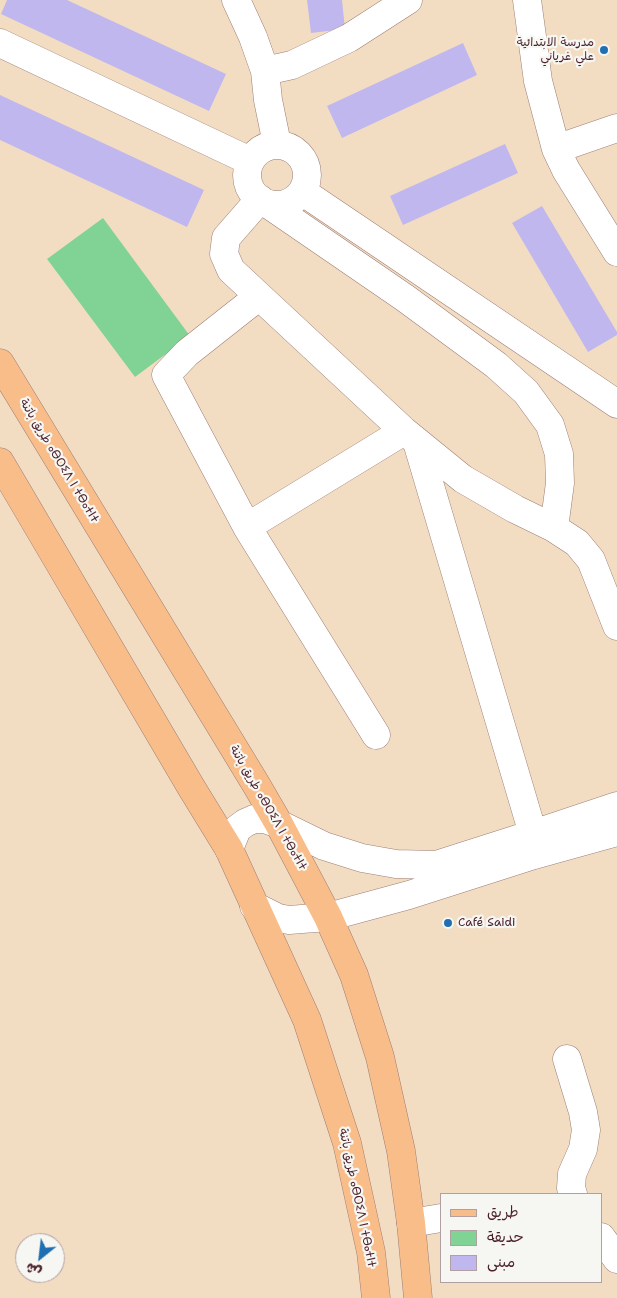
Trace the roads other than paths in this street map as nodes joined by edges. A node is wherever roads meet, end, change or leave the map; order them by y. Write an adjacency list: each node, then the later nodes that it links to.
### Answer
1 (236, 0): 5 (street)
2 (408, 0): 5 (street)
3 (527, 0): 8 (street)
4 (0, 43): 9 (street)
5 (265, 71): 7 (street)
6 (617, 128): 8 (street)
7 (277, 144): 9 (street); 10 (street)
8 (556, 149): 12 (street)
9 (250, 161): 11 (street)
10 (303, 192): 11 (street); 15 (street)
11 (264, 202): 13 (street); 19 (street)
12 (617, 252)
13 (258, 297): 16 (street); 18 (street)
14 (0, 363): 23 (main road, طريق باتنة ⴰⴱⵔⵉⴷ ⵏ ⵜⴱⴰⵜⵏⵜ)
15 (617, 404)
16 (411, 436): 18 (street); 19 (street); 25 (street)
17 (0, 462): 26 (main road, طريق باتنة ⴰⴱⵔⵉⴷ ⵏ ⵜⴱⴰⵜⵏⵜ)
18 (247, 527): 21 (street)
19 (554, 528): 20 (street)
20 (617, 626)
21 (376, 735)
22 (617, 806): 25 (street)
23 (279, 824): 25 (street); 26 (street); 28 (main road, طريق باتنة ⴰⴱⵔⵉⴷ ⵏ ⵜⴱⴰⵜⵏⵜ)
24 (617, 832): 25 (street)
25 (534, 845): 28 (street)
26 (229, 849): 27 (main road, طريق باتنة ⴰⴱⵔⵉⴷ ⵏ ⵜⴱⴰⵜⵏⵜ)
27 (254, 906): 28 (street); 35 (main road, طريق باتنة ⴰⴱⵔⵉⴷ ⵏ ⵜⴱⴰⵜⵏⵜ)
28 (328, 917): 32 (main road, طريق باتنة ⴰⴱⵔⵉⴷ ⵏ ⵜⴱⴰⵜⵏⵜ)
29 (566, 1058): 30 (street)
30 (574, 1193)
31 (440, 1218): 32 (street)
32 (411, 1223): 36 (main road, طريق باتنة ⴰⴱⵔⵉⴷ ⵏ ⵜⴱⴰⵜⵏⵜ)
33 (602, 1238): 34 (street)
34 (617, 1259)
35 (376, 1298)
36 (418, 1298)

